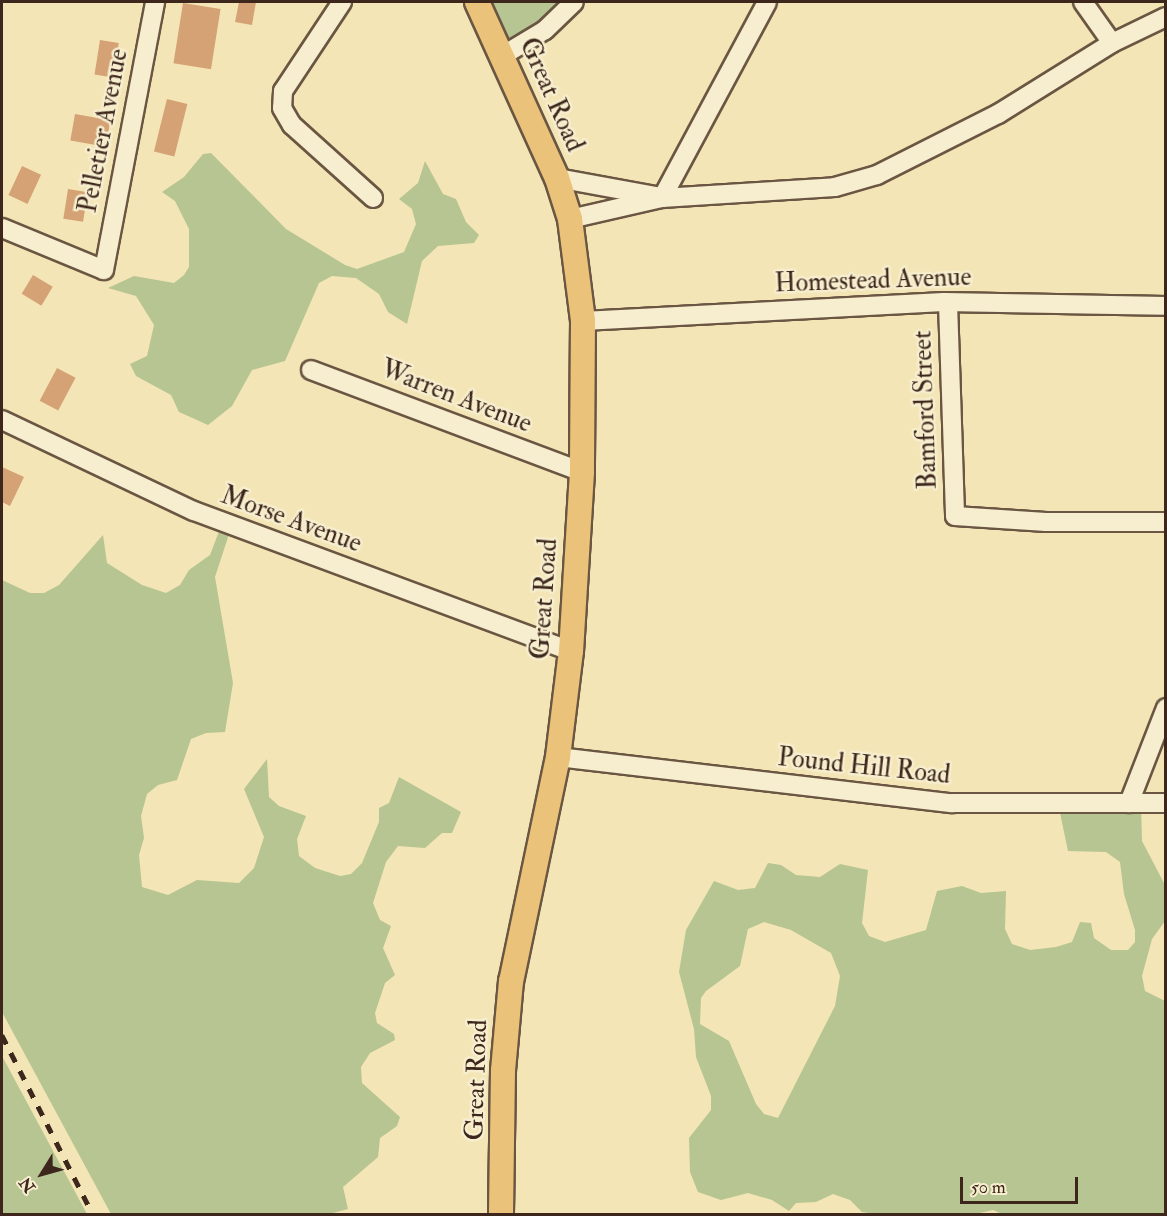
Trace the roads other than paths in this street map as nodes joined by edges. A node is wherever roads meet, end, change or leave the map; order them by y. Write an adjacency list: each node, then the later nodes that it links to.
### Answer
1 (154, 2): 14 (street, Pelletier Avenue)
2 (342, 2): 11 (street)
3 (477, 2): 9 (main road, Great Road)
4 (574, 2): 9 (street)
5 (767, 2): 12 (street)
6 (1083, 2): 8 (street)
7 (1166, 17): 8 (street)
8 (1112, 43): 12 (street)
9 (502, 56): 10 (main road, Great Road)
10 (557, 178): 12 (street); 13 (main road, Great Road)
11 (373, 198)
12 (662, 198): 13 (street)
13 (570, 219): 17 (main road, Great Road)
14 (2, 228)
15 (948, 303): 16 (street, Homestead Avenue); 17 (street, Homestead Avenue); 21 (street, Bamford Street)
16 (1166, 306)
17 (582, 321): 20 (main road, Great Road)
18 (311, 370): 20 (street, Warren Avenue)
19 (2, 420): 22 (street, Morse Avenue)
20 (582, 472): 22 (main road, Great Road)
21 (1166, 522)
22 (571, 651): 24 (main road, Great Road)
23 (1166, 708): 25 (street)
24 (558, 757): 25 (street, Pound Hill Road); 27 (main road, Great Road)
25 (1129, 803): 26 (street, Pound Hill Road)
26 (1166, 803)
27 (501, 1215)

